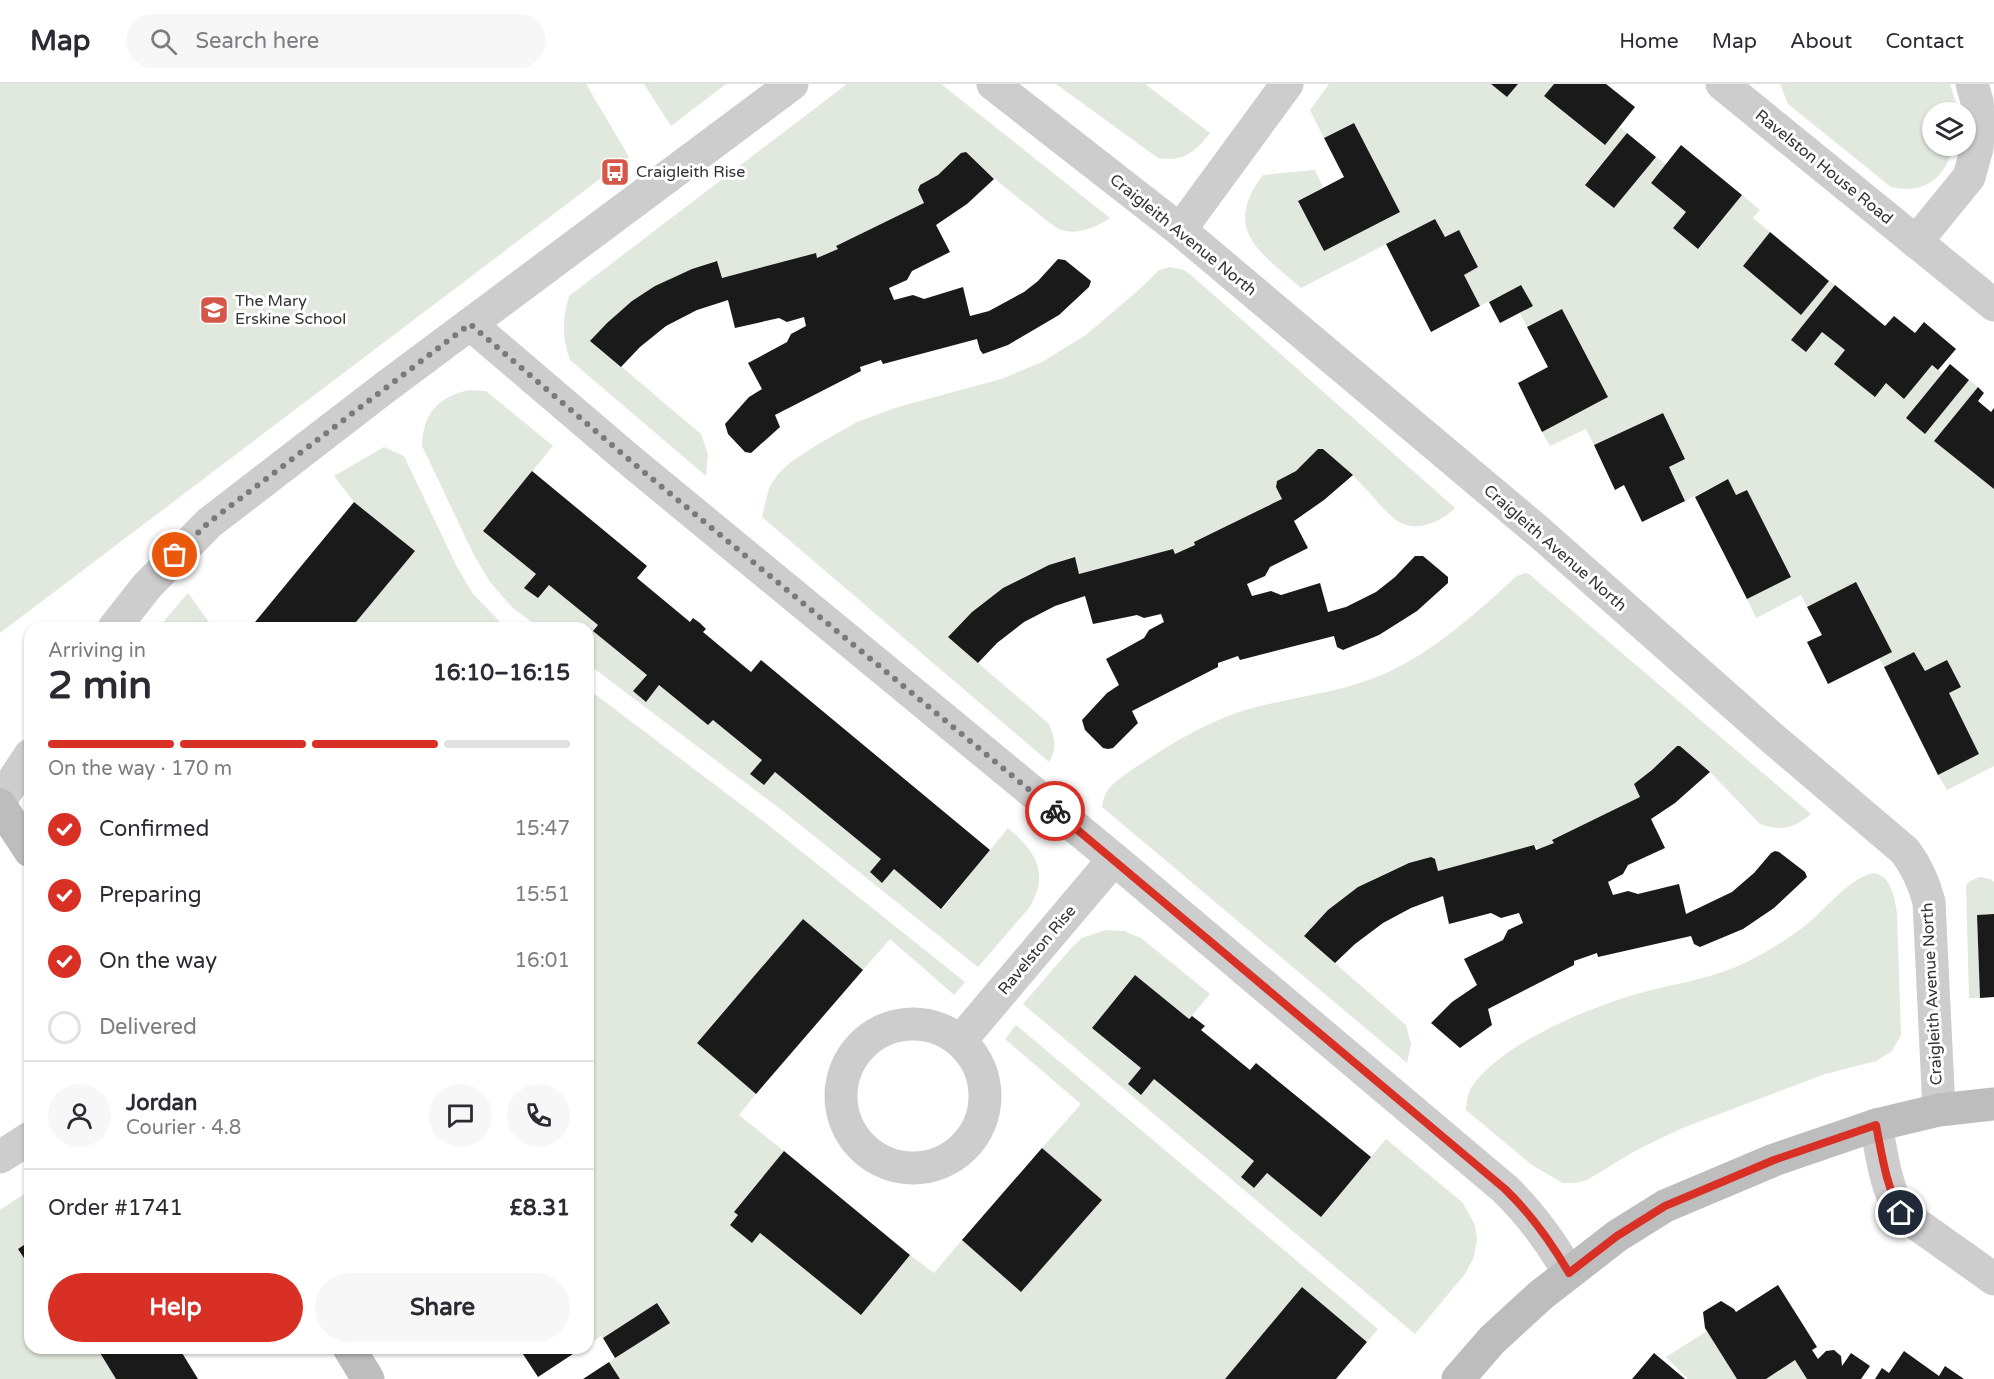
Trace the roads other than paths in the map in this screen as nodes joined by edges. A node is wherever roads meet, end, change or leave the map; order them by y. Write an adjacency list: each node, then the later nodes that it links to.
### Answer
1 (792, 84): 9 (street)
2 (993, 84): 6 (street, Craigleith Avenue North)
3 (1287, 84): 6 (street)
4 (1972, 84): 7 (street)
5 (1731, 87): 7 (street, Ravelston House Road)
6 (1180, 230): 17 (street, Craigleith Avenue North)
7 (1916, 242): 8 (street, Ravelston House Road)
8 (1994, 305)
9 (470, 324): 10 (street); 14 (street)
10 (119, 622)
11 (24, 765): 12 (street)
12 (0, 803): 13 (street)
13 (24, 841)
14 (1114, 859): 15 (street, Ravelston Rise); 21 (street)
15 (960, 1040): 15 (street)
16 (1994, 1104): 17 (street)
17 (1939, 1110): 18 (street)
18 (1876, 1125): 21 (street); 22 (street)
19 (24, 1142): 20 (street)
20 (0, 1157)
21 (1569, 1273): 25 (street)
22 (1994, 1279)
23 (353, 1354): 24 (street)
24 (368, 1379)
25 (1458, 1379)

